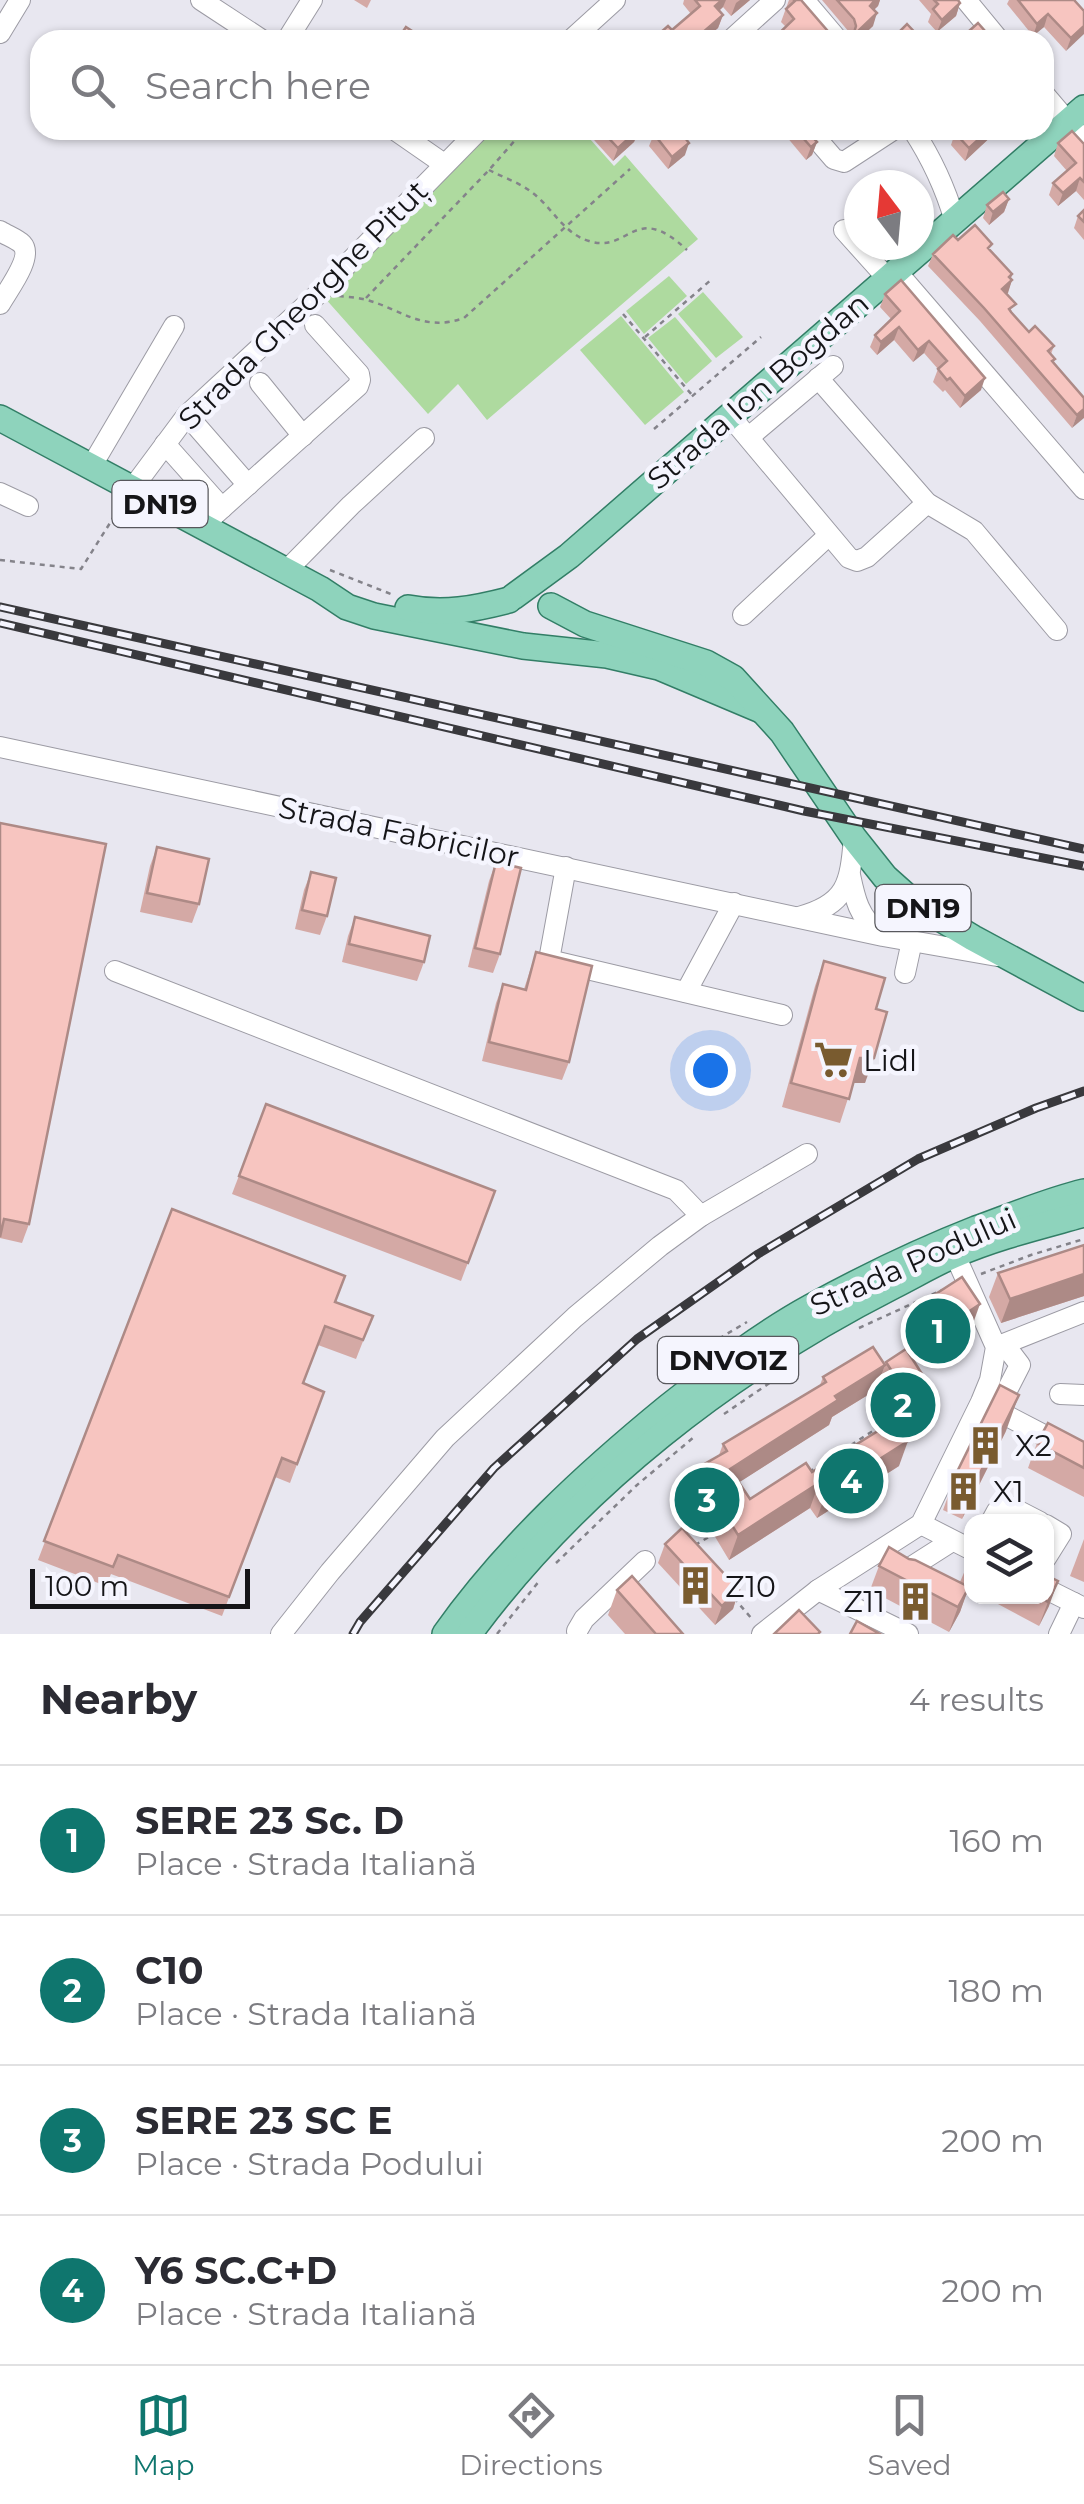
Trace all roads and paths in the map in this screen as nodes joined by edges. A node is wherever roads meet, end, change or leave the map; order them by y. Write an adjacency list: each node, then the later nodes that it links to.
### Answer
1 (20, 0): 14 (street)
2 (201, 0): 8 (street)
3 (312, 0): 9 (street)
4 (615, 0): 10 (street)
5 (774, 0): 11 (street)
6 (804, 0): 12 (street)
7 (966, 0): 13 (street)
8 (247, 30)
9 (293, 30)
10 (582, 30)
11 (742, 30)
12 (830, 30)
13 (992, 30)
14 (0, 33)
15 (1054, 103): 16 (street)
16 (1078, 124): 26 (main road, Strada Ion Bogdan)
17 (409, 140): 23 (street)
18 (469, 140): 23 (street, Strada Gheorghe Pituț)
19 (515, 140): 25 (path)
20 (818, 140): 21 (street)
21 (878, 140)
22 (919, 140): 26 (street)
23 (444, 164): 33 (street, Strada Gheorghe Pituț)
24 (630, 169): 27 (path)
25 (488, 170): 27 (path); 34 (path)
26 (954, 221): 31 (main road, Strada Ion Bogdan)
27 (565, 228): 29 (path); 34 (path)
28 (0, 232): 35 (street)
29 (686, 250)
30 (876, 260): 31 (street)
31 (892, 275): 44 (main road, Strada Ion Bogdan); 54 (street)
32 (712, 279): 40 (path)
33 (318, 294): 34 (path); 43 (street, Strada Gheorghe Pituț)
34 (365, 299)
35 (0, 304)
36 (623, 314): 40 (path)
37 (315, 325): 47 (street)
38 (174, 326): 51 (street)
39 (761, 337): 42 (path)
40 (644, 338): 42 (path)
41 (260, 384): 47 (street)
42 (692, 396): 46 (path)
43 (188, 414): 50 (street, Strada Gheorghe Pituț); 52 (street)
44 (730, 416): 48 (street); 61 (main road, Strada Ion Bogdan)
45 (0, 418): 51 (main road, DN19)
46 (654, 429)
47 (302, 436): 52 (street)
48 (748, 437): 56 (street); 60 (street)
49 (424, 438): 63 (street)
50 (165, 444): 53 (street, Strada Gheorghe Pituț); 58 (street)
51 (92, 467): 53 (main road, DN19)
52 (248, 485): 58 (street)
53 (132, 489): 59 (main road, DN19); 62 (path)
54 (1084, 489)
55 (0, 494): 57 (street)
56 (928, 502): 60 (street); 69 (street)
57 (28, 506)
58 (222, 508): 59 (street)
59 (202, 526): 63 (main road, DN19)
60 (830, 535): 68 (street)
61 (569, 556): 66 (main road, Strada Ion Bogdan); 67 (main road, Strada Ion Bogdan)
62 (0, 560)
63 (286, 572): 64 (main road, DN19)
64 (320, 590): 65 (path); 66 (main road, DN19); 70 (main road, DN19)
65 (394, 595)
66 (511, 599): 67 (main road, DN19); 70 (main road)
67 (550, 606): 70 (main road); 71 (main road, DN19)
68 (743, 615)
69 (1057, 630)
70 (523, 645): 71 (main road, DN19)
71 (761, 710): 73 (main road, DN19)
72 (0, 746): 74 (street, Strada Fabricilor)
73 (854, 838): 75 (street); 80 (main road, DN19)
74 (566, 867): 76 (street, Strada Fabricilor); 83 (street)
75 (850, 874): 77 (street); 78 (street)
76 (734, 903): 77 (street, Strada Fabricilor); 83 (street)
77 (798, 917): 78 (street, Strada Fabricilor)
78 (882, 936): 79 (street, Strada Fabricilor)
79 (912, 941): 80 (street, Strada Fabricilor); 82 (street)
80 (1008, 958): 84 (main road, DN19)
81 (115, 971): 89 (street)
82 (905, 972)
83 (686, 992): 85 (street)
84 (1084, 998)
85 (782, 1015)
86 (807, 1154): 89 (street)
87 (1084, 1192): 122 (main road, Strada Podului / DNVO1Z)
88 (1084, 1214): 91 (main road, Strada Podului / DNVO1Z)
89 (701, 1216): 121 (street)
90 (1084, 1239): 92 (path)
91 (955, 1255): 96 (street); 123 (main road, Strada Podului / DNVO1Z)
92 (974, 1276)
93 (948, 1287): 95 (path)
94 (1084, 1312): 96 (street)
95 (848, 1334)
96 (999, 1345): 100 (street)
97 (800, 1363): 101 (path)
98 (1060, 1394): 99 (street)
99 (1084, 1396)
100 (989, 1406): 104 (street); 108 (street)
101 (724, 1414)
102 (879, 1427): 105 (path)
103 (695, 1436): 124 (path)
104 (1084, 1456)
105 (800, 1478)
106 (995, 1514): 107 (street)
107 (1023, 1514)
108 (920, 1524): 110 (street); 116 (street)
109 (722, 1528): 112 (path)
110 (952, 1540): 111 (street); 114 (street)
111 (964, 1546)
112 (690, 1548)
113 (644, 1561): 119 (street)
114 (905, 1571)
115 (728, 1590): 120 (path)
116 (818, 1590): 120 (street); 125 (street)
117 (1054, 1593): 118 (street)
118 (1079, 1606): 126 (street)
119 (577, 1631)
120 (763, 1633)
121 (282, 1634)
122 (446, 1634)
123 (469, 1634)
124 (498, 1634)
125 (908, 1634)
126 (1059, 1634)

